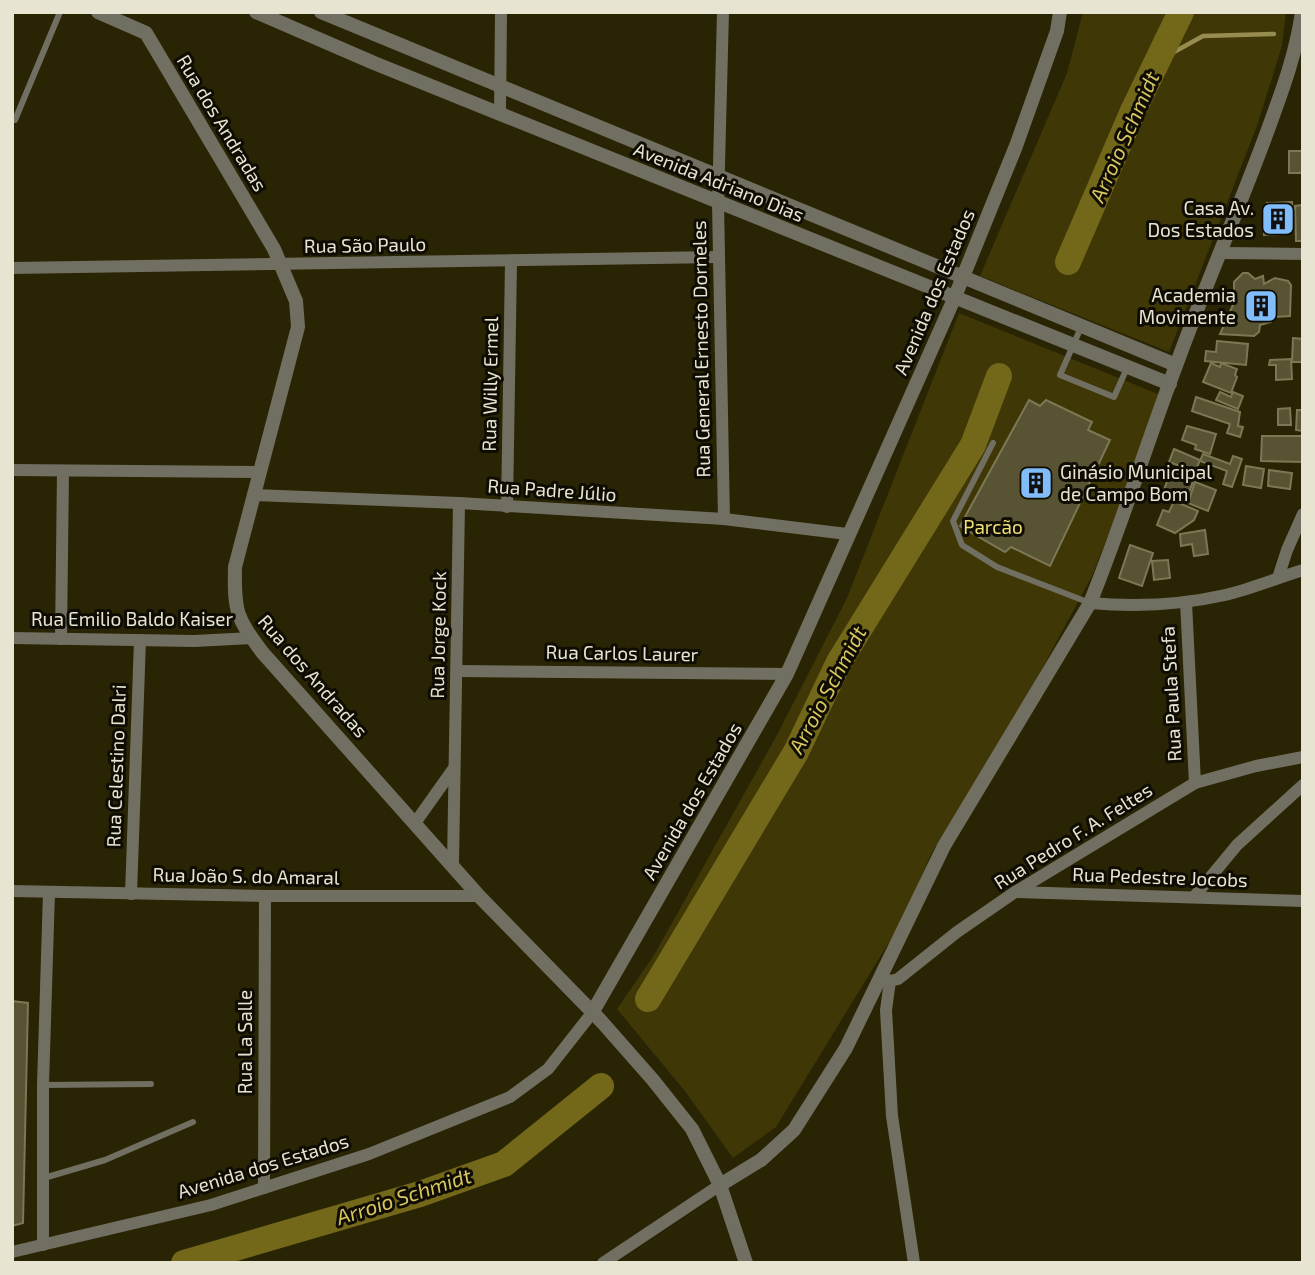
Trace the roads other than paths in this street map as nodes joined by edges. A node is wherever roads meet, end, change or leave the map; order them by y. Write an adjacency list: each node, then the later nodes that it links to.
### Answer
1 (60, 12): 12 (lane)
2 (98, 12): 19 (street, Rua dos Andradas)
3 (256, 12): 11 (street, Avenida Adriano Dias)
4 (321, 12): 10 (street, Avenida Adriano Dias)
5 (501, 12): 10 (street)
6 (723, 12): 13 (street, Rua General Ernesto Dorneles)
7 (1060, 12): 21 (street, Avenida dos Estados)
8 (1302, 17): 9 (street)
9 (1299, 53): 15 (street)
10 (501, 86): 11 (street); 13 (street, Avenida Adriano Dias)
11 (500, 114): 14 (street, Avenida Adriano Dias)
12 (15, 120)
13 (718, 177): 14 (street, Rua General Ernesto Dorneles); 21 (street, Avenida Adriano Dias)
14 (718, 203): 17 (street, Rua General Ernesto Dorneles); 22 (street, Avenida Adriano Dias)
15 (1221, 253): 16 (street); 25 (street)
16 (1303, 254)
17 (718, 257): 18 (street, Rua São Paulo); 36 (street, Rua General Ernesto Dorneles)
18 (511, 262): 19 (street, Rua São Paulo); 34 (street, Rua Willy Ermel)
19 (281, 266): 20 (street, Rua São Paulo); 31 (street, Rua dos Andradas)
20 (12, 268)
21 (963, 276): 22 (street, Avenida dos Estados); 23 (street, Avenida Adriano Dias)
22 (954, 299): 24 (street, Avenida Adriano Dias); 37 (street, Avenida dos Estados)
23 (1082, 326): 24 (lane); 25 (street, Avenida Adriano Dias)
24 (1072, 345): 26 (street, Avenida Adriano Dias); 26 (lane)
25 (1176, 365): 27 (street)
26 (1127, 368): 27 (street, Avenida Adriano Dias)
27 (1170, 384): 41 (street)
28 (993, 443): 41 (lane)
29 (12, 470): 30 (street)
30 (63, 471): 31 (street); 44 (street)
31 (259, 472): 32 (street, Rua dos Andradas)
32 (253, 495): 33 (street, Rua Padre Júlio); 43 (street, Rua dos Andradas)
33 (459, 503): 34 (street, Rua Padre Júlio); 46 (street, Rua Jorge Kock)
34 (507, 507): 36 (street, Rua Padre Júlio)
35 (1303, 514): 39 (street)
36 (724, 519): 37 (street, Rua Padre Júlio)
37 (848, 534): 47 (street, Avenida dos Estados)
38 (1303, 570): 39 (street)
39 (1278, 578): 40 (street)
40 (1185, 602): 41 (street); 50 (street, Rua Paula Stefa)
41 (1090, 603): 62 (street)
42 (12, 638): 44 (street, Rua Emilio Baldo Kaiser)
43 (252, 638): 45 (street, Rua Emilio Baldo Kaiser); 52 (street, Rua dos Andradas)
44 (61, 639): 45 (street, Rua Emilio Baldo Kaiser)
45 (140, 640): 57 (street, Rua Celestino Dalri)
46 (457, 671): 47 (street, Rua Carlos Laurer); 49 (street, Rua Jorge Kock)
47 (787, 674): 63 (street, Avenida dos Estados)
48 (1303, 757): 50 (street, Rua Pedro F. A. Feltes)
49 (454, 767): 52 (street); 53 (street, Rua Jorge Kock)
50 (1195, 783): 56 (street, Rua Pedro F. A. Feltes)
51 (1303, 785): 60 (street)
52 (415, 823): 53 (street, Rua dos Andradas)
53 (453, 864): 59 (street, Rua dos Andradas)
54 (12, 891): 55 (street, Rua João S. do Amaral)
55 (49, 892): 57 (street, Rua João S. do Amaral); 65 (street)
56 (1015, 892): 60 (street, Rua Pedestre Jocobs); 62 (street, Rua Pedro F. A. Feltes)
57 (131, 894): 58 (street, Rua João S. do Amaral)
58 (265, 896): 59 (street, Rua João S. do Amaral); 69 (street, Rua La Salle)
59 (479, 896): 63 (street, Rua dos Andradas)
60 (1194, 897): 61 (street, Rua Pedestre Jocobs)
61 (1303, 901)
62 (886, 979): 68 (street); 74 (street)
63 (592, 1013): 68 (street, Rua dos Andradas); 69 (street, Avenida dos Estados)
64 (151, 1084): 65 (lane)
65 (43, 1085): 67 (street)
66 (193, 1122): 67 (lane)
67 (43, 1178): 70 (street)
68 (720, 1185): 72 (street); 73 (street, Rua dos Andradas)
69 (264, 1188): 70 (street, Avenida dos Estados)
70 (43, 1245): 71 (street, Avenida dos Estados)
71 (12, 1252)
72 (603, 1263)
73 (746, 1263)
74 (914, 1263)

